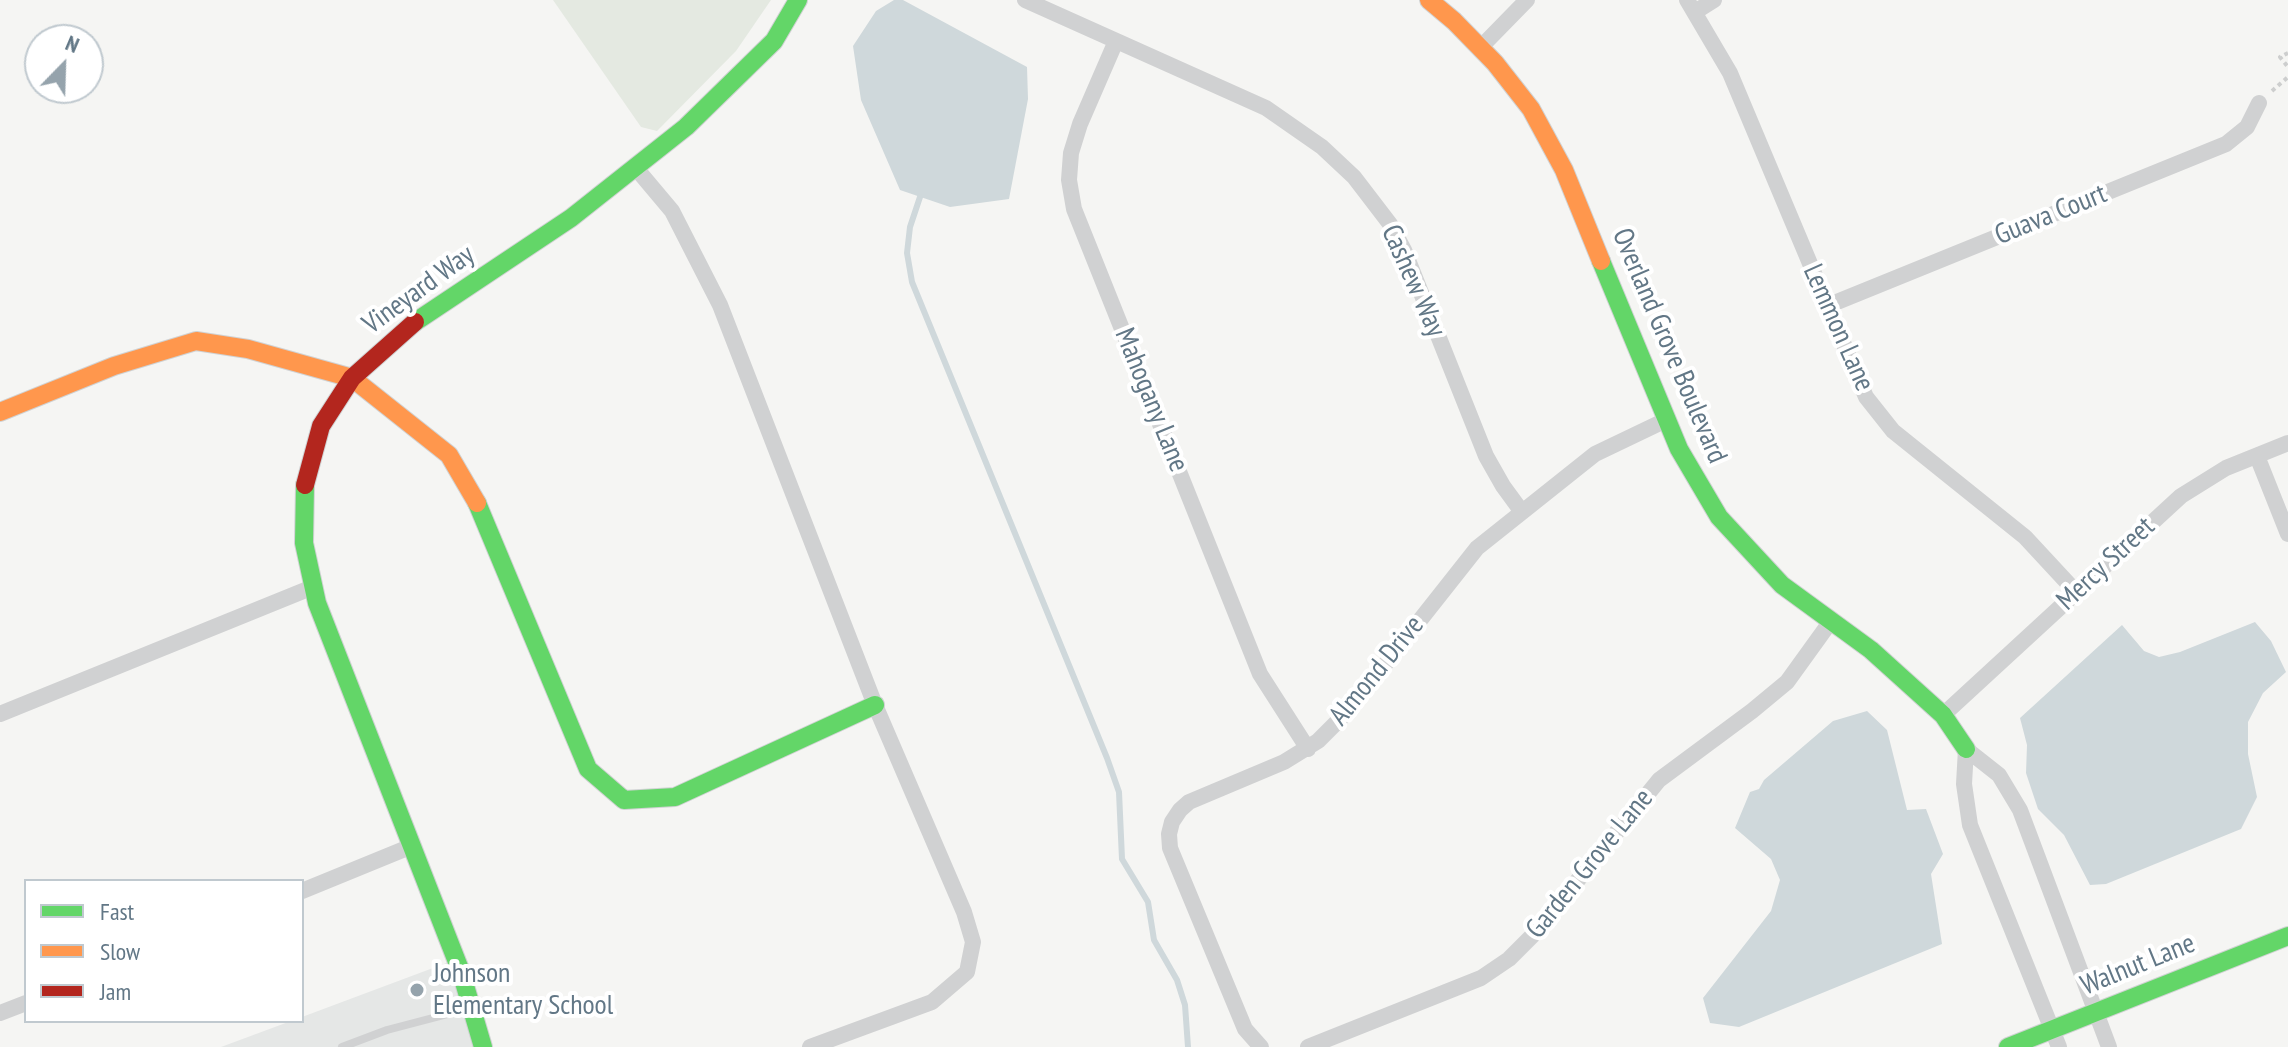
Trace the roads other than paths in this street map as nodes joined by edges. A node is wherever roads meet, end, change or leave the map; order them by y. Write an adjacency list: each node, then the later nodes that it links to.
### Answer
1 (798, 0): 10 (street, Vineyard Way)
2 (1025, 0): 7 (street, Cashew Way)
3 (1429, 0): 8 (street, Overland Grove Boulevard)
4 (1527, 0): 8 (street)
5 (1714, 0): 6 (street)
6 (1691, 6): 11 (street, Lemmon Lane)
7 (1116, 41): 17 (street, Cashew Way); 25 (street, Mahogany Lane)
8 (1481, 47): 14 (street, Overland Grove Boulevard)
9 (2259, 103): 11 (street, Guava Court)
10 (635, 167): 12 (street, Vineyard Way); 22 (street)
11 (1827, 306): 20 (street, Lemmon Lane)
12 (352, 378): 13 (street); 19 (street, Vineyard Way); 22 (street)
13 (0, 412)
14 (1666, 420): 17 (street, Almond Drive); 21 (street, Overland Grove Boulevard)
15 (2288, 443): 16 (street, Mercy Street)
16 (2257, 456): 18 (street); 20 (street, Mercy Street)
17 (1522, 512): 25 (street, Almond Drive)
18 (2288, 534)
19 (313, 587): 23 (street); 27 (street, Vineyard Way)
20 (2076, 592): 24 (street, Mercy Street)
21 (1831, 621): 24 (street, Overland Grove Boulevard); 39 (street, Garden Grove Lane)
22 (875, 705): 37 (street)
23 (0, 714)
24 (1943, 715): 26 (street, Overland Grove Boulevard)
25 (1308, 749): 38 (street, Almond Drive)
26 (1966, 749): 32 (street, Overland Grove Boulevard); 34 (street)
27 (412, 846): 28 (street); 31 (street, Vineyard Way)
28 (304, 890)
29 (2288, 936): 32 (street, Walnut Lane)
30 (24, 1004): 33 (street)
31 (472, 1008): 35 (lane); 36 (street, Vineyard Way)
32 (2098, 1011): 34 (street, Walnut Lane); 41 (street, Overland Grove Boulevard)
33 (0, 1013)
34 (2056, 1038): 40 (street, Walnut Lane)
35 (342, 1047)
36 (483, 1047)
37 (810, 1047)
38 (1261, 1047)
39 (1308, 1047)
40 (2008, 1047)
41 (2109, 1047)

